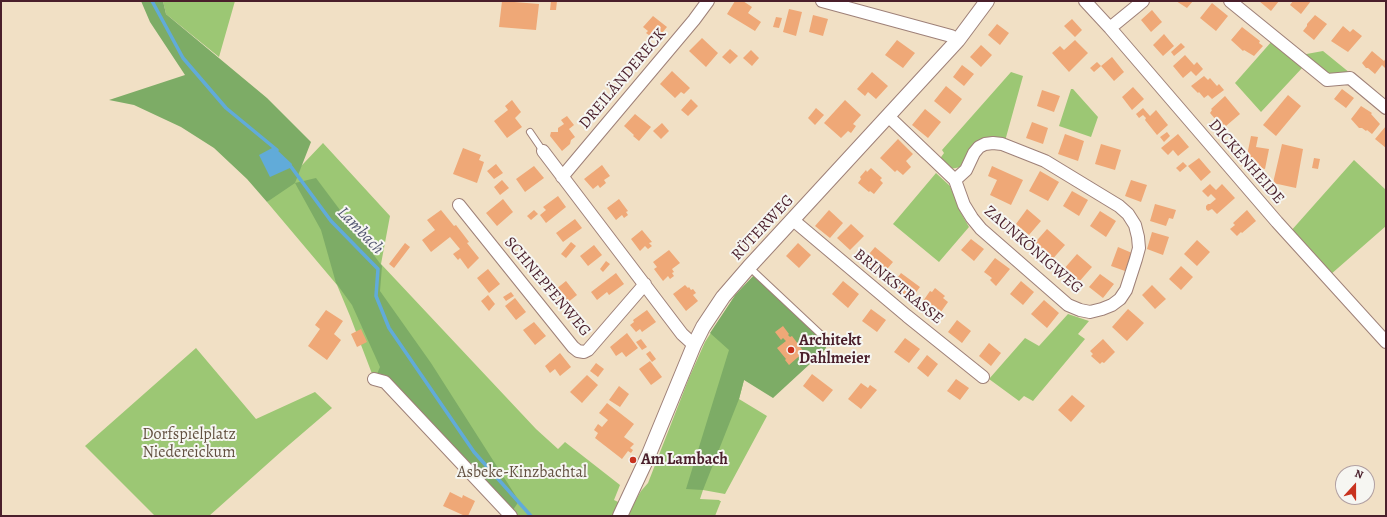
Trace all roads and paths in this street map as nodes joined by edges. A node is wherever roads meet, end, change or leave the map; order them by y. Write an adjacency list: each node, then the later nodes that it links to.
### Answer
1 (708, 1): 13 (street, DREILÄNDERECK)
2 (822, 1): 8 (street)
3 (987, 1): 8 (street, RÜTERWEG)
4 (1085, 1): 7 (street, DICKENHEIDE)
5 (1143, 1): 7 (street)
6 (1230, 1): 9 (street)
7 (1110, 28): 19 (street, DICKENHEIDE)
8 (958, 40): 10 (street, RÜTERWEG)
9 (1386, 108)
10 (888, 117): 14 (street, ZAUNKÖNIGWEG); 16 (street, RÜTERWEG)
11 (530, 132): 12 (lane)
12 (543, 151): 13 (street)
13 (562, 176): 18 (street)
14 (955, 180): 14 (street, ZAUNKÖNIGWEG)
15 (459, 205): 18 (street, SCHNEPFENWEG)
16 (793, 220): 17 (street, RÜTERWEG); 22 (street, BRINKSTRASSE)
17 (749, 267): 20 (lane); 21 (street, RÜTERWEG)
18 (644, 284): 21 (street)
19 (1386, 342)
20 (830, 343)
21 (694, 345): 25 (street, RÜTERWEG)
22 (983, 377)
23 (374, 379): 24 (street)
24 (511, 516)
25 (620, 516)

